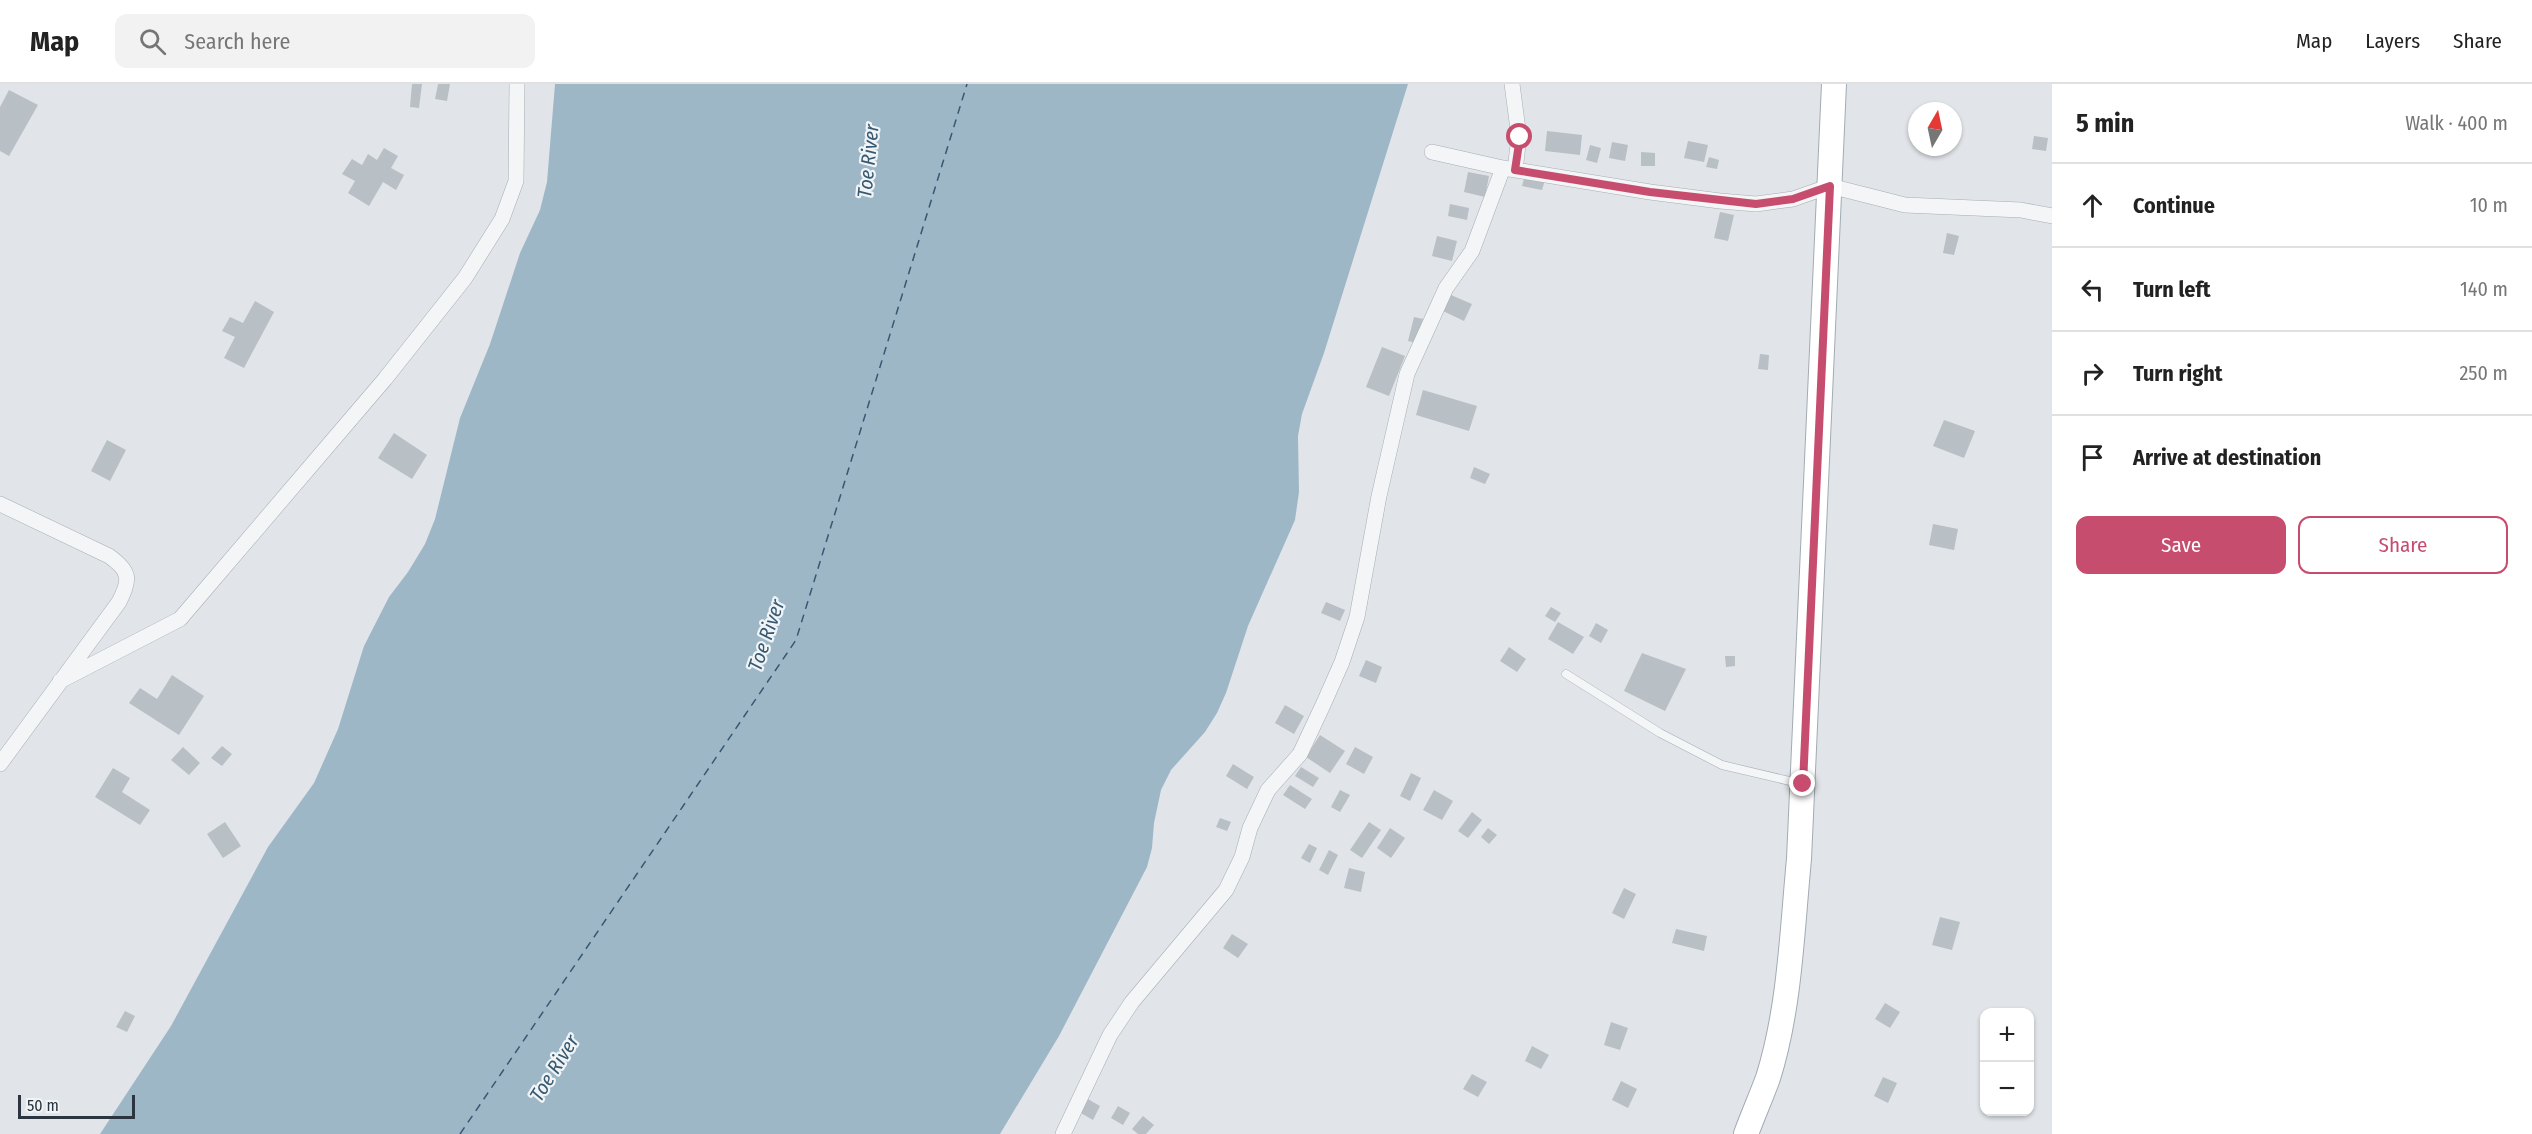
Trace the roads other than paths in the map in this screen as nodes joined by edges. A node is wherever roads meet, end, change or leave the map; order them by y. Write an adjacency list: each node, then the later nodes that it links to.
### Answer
1 (517, 84): 10 (street)
2 (1512, 84): 5 (street)
3 (1834, 84): 6 (main road)
4 (1432, 152): 5 (street)
5 (1509, 169): 6 (street); 13 (street)
6 (1830, 186): 7 (street); 12 (main road)
7 (2052, 216)
8 (0, 504): 10 (street)
9 (1566, 674): 12 (lane)
10 (60, 681): 11 (street)
11 (0, 764)
12 (1803, 784): 14 (main road)
13 (1063, 1134)
14 (1746, 1134)

